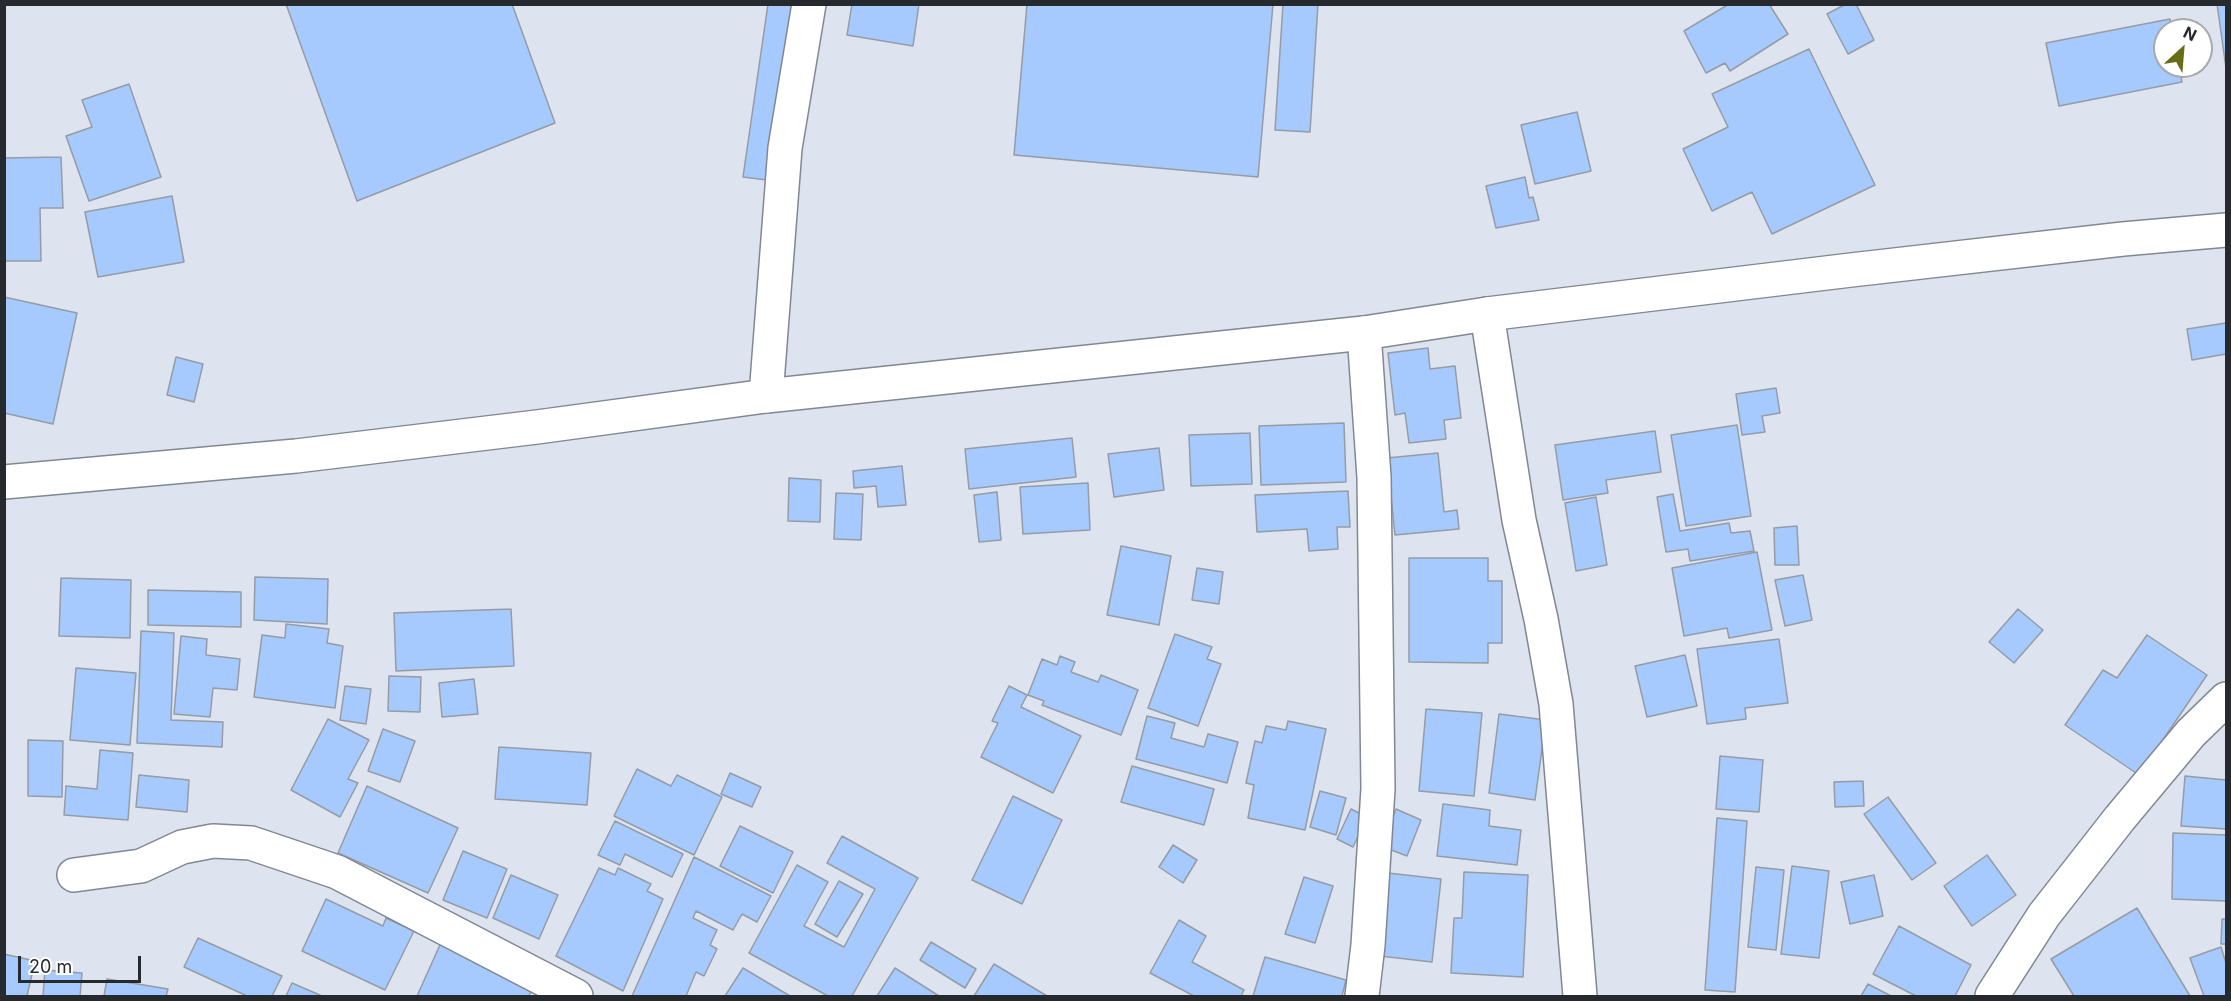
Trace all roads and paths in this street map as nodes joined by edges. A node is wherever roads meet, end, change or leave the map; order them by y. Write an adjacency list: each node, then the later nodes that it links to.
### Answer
1 (809, 4): 5 (street)
2 (2226, 230): 3 (street)
3 (1487, 314): 4 (street); 11 (street)
4 (1364, 333): 5 (street); 10 (street)
5 (766, 396): 6 (street)
6 (4, 482)
7 (2226, 699): 12 (street)
8 (74, 875): 9 (street)
9 (576, 996)
10 (1362, 996)
11 (1580, 996)
12 (1992, 996)

